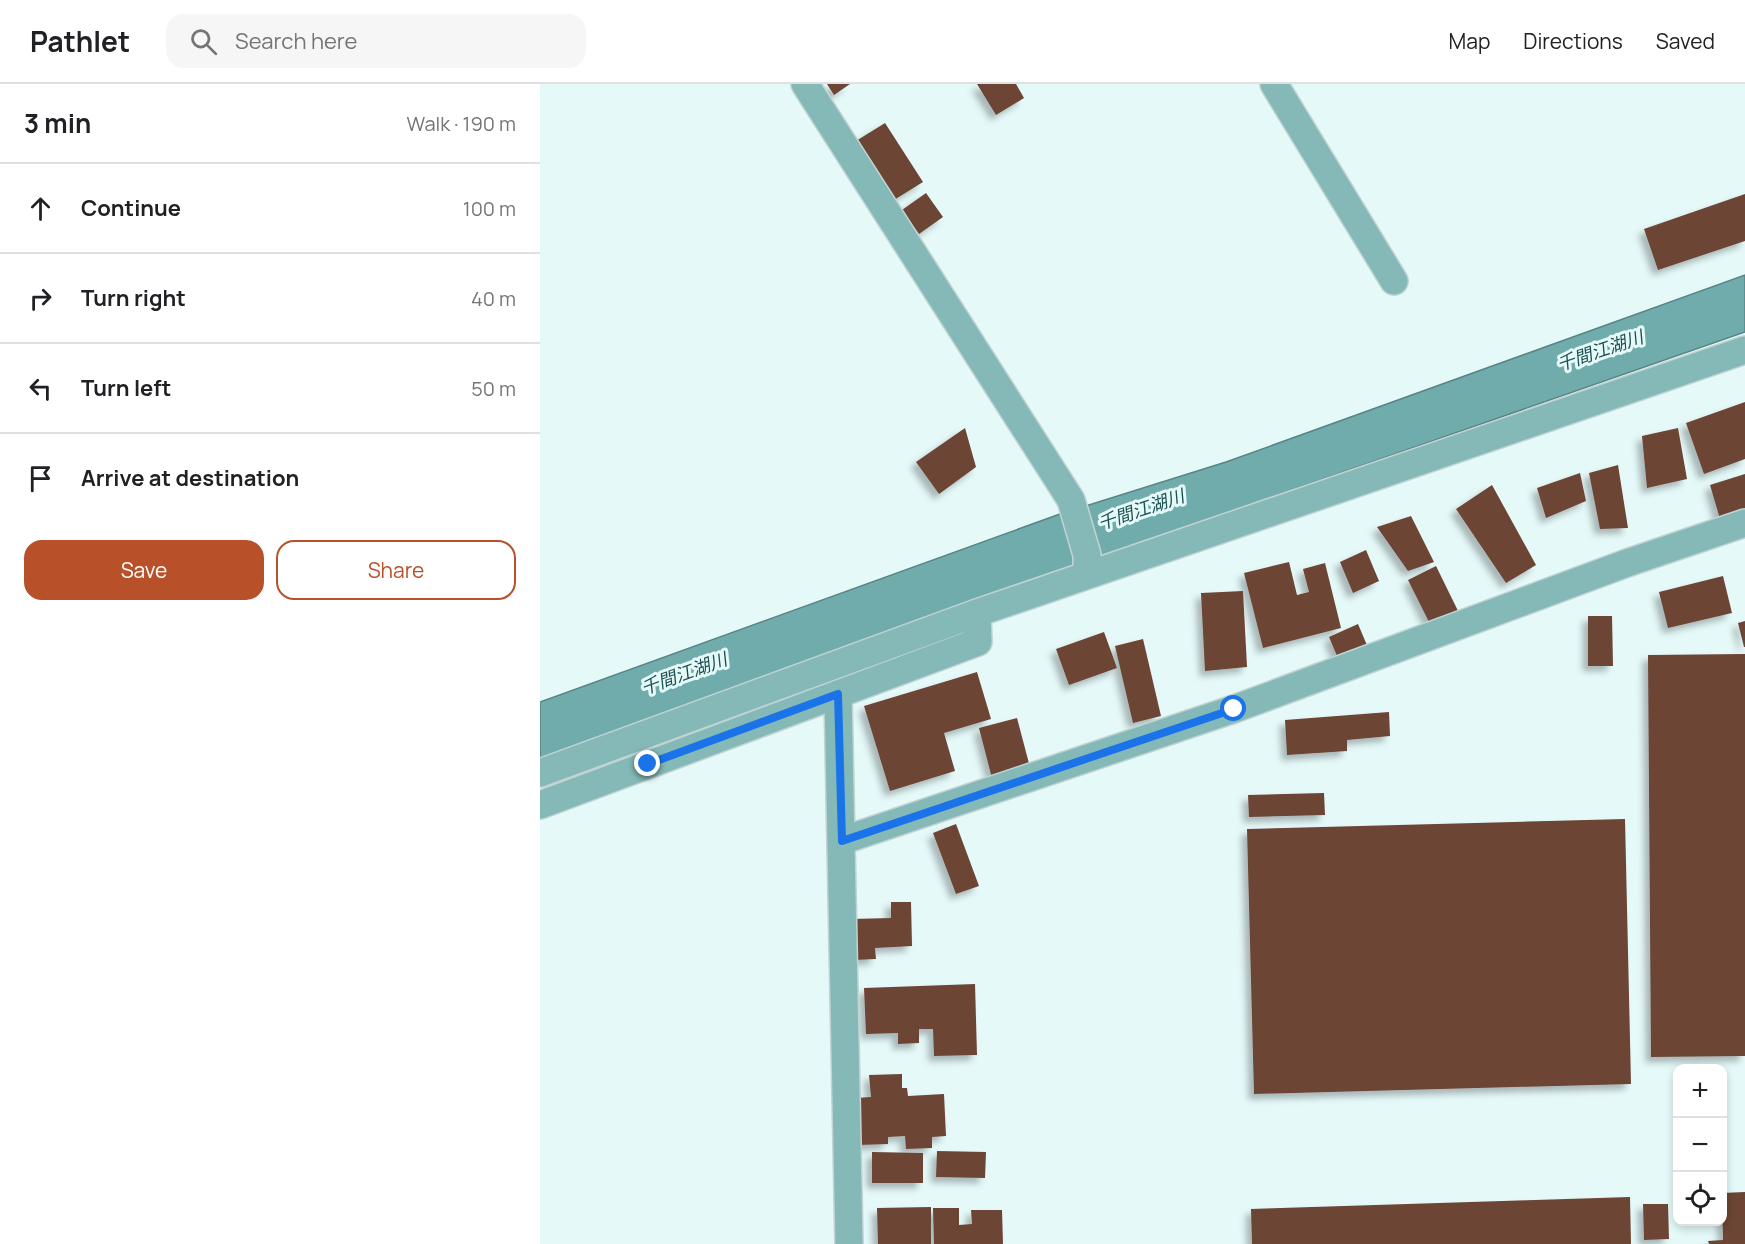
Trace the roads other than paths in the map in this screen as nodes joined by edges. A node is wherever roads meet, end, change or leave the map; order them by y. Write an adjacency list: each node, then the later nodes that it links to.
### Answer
1 (805, 84): 6 (street)
2 (1274, 84): 3 (street)
3 (1394, 281)
4 (1745, 351): 6 (street)
5 (1745, 523): 11 (street)
6 (1087, 565): 7 (street)
7 (977, 613): 8 (street); 9 (street)
8 (838, 694): 10 (street); 11 (street)
9 (540, 773)
10 (540, 805)
11 (842, 841): 12 (street)
12 (849, 1244)

